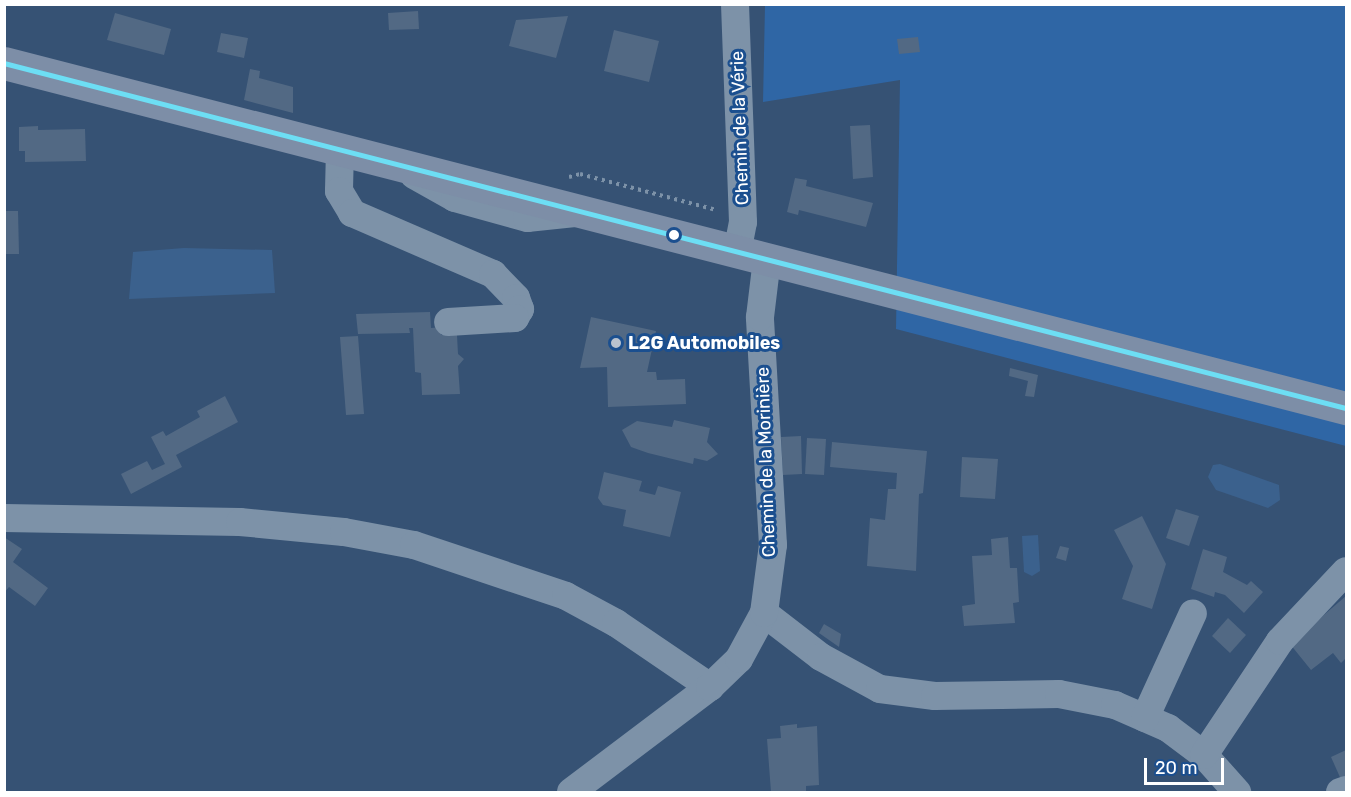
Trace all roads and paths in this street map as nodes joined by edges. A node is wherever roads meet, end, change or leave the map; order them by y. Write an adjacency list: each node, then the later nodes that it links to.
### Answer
1 (735, 4): 4 (street, Chemin de la Vérie)
2 (4, 63): 3 (main road)
3 (340, 149): 4 (main road); 5 (street)
4 (752, 255): 6 (main road); 9 (street, Chemin de la Morinière)
5 (448, 322)
6 (1347, 408)
7 (4, 518): 11 (street)
8 (1347, 572): 13 (street)
9 (764, 613): 11 (street, Chemin de la Morinière); 12 (street)
10 (1193, 613): 12 (street)
11 (710, 687): 15 (street, Chemin de la Morinière)
12 (1145, 718): 13 (street)
13 (1204, 755): 16 (street)
14 (1347, 790): 17 (street)
15 (571, 792)
16 (1237, 792)
17 (1340, 792)

